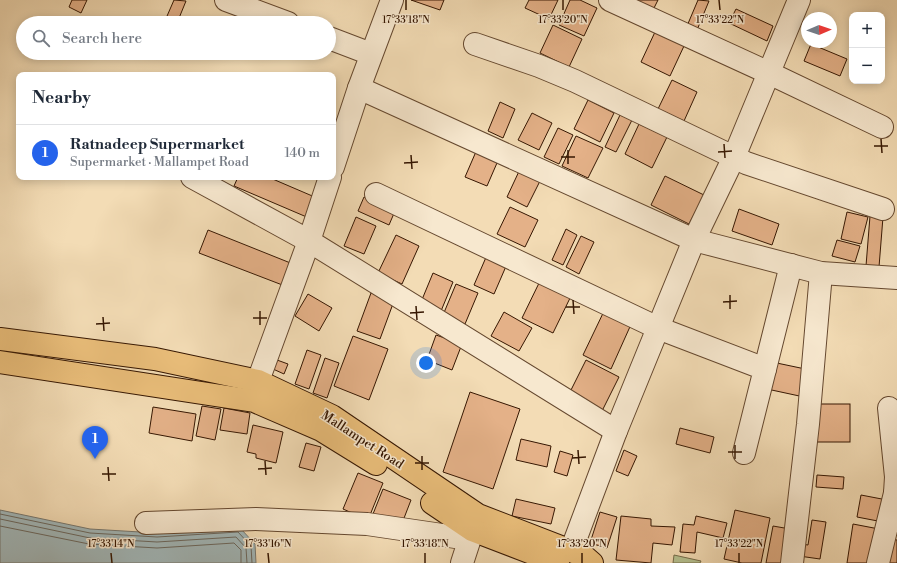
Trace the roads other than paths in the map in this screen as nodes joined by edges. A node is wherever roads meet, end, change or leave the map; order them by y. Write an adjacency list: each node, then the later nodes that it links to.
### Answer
1 (226, 0): 5 (street)
2 (392, 0): 8 (street)
3 (610, 0): 9 (street)
4 (799, 0): 9 (street)
5 (269, 16)
6 (336, 41): 8 (street)
7 (474, 44): 13 (street)
8 (371, 54): 10 (street)
9 (769, 73): 11 (street); 13 (street)
10 (359, 88): 12 (street); 18 (street)
11 (882, 127)
12 (336, 151)
13 (734, 157): 17 (street); 18 (street)
14 (197, 180): 19 (street)
15 (329, 180): 19 (street)
16 (376, 194): 23 (street)
17 (883, 209)
18 (694, 240): 20 (street); 23 (street)
19 (309, 241): 27 (street); 29 (street)
20 (791, 265): 21 (street); 26 (street)
21 (821, 273): 22 (street); 37 (street)
22 (897, 278)
23 (658, 328): 26 (street); 29 (street)
24 (0, 339): 27 (main road, Mallampet Road)
25 (0, 362): 27 (main road, Mallampet Road)
26 (765, 369): 30 (street)
27 (256, 391): 33 (main road, Mallampet Road)
28 (889, 408): 31 (street)
29 (616, 431): 34 (street)
30 (744, 453)
31 (896, 493): 38 (street)
32 (146, 523): 33 (street)
33 (473, 528): 34 (main road, Mallampet Road); 35 (street)
34 (565, 557): 36 (main road, Mallampet Road)
35 (462, 563)
36 (592, 563)
37 (792, 563)
38 (878, 563)

